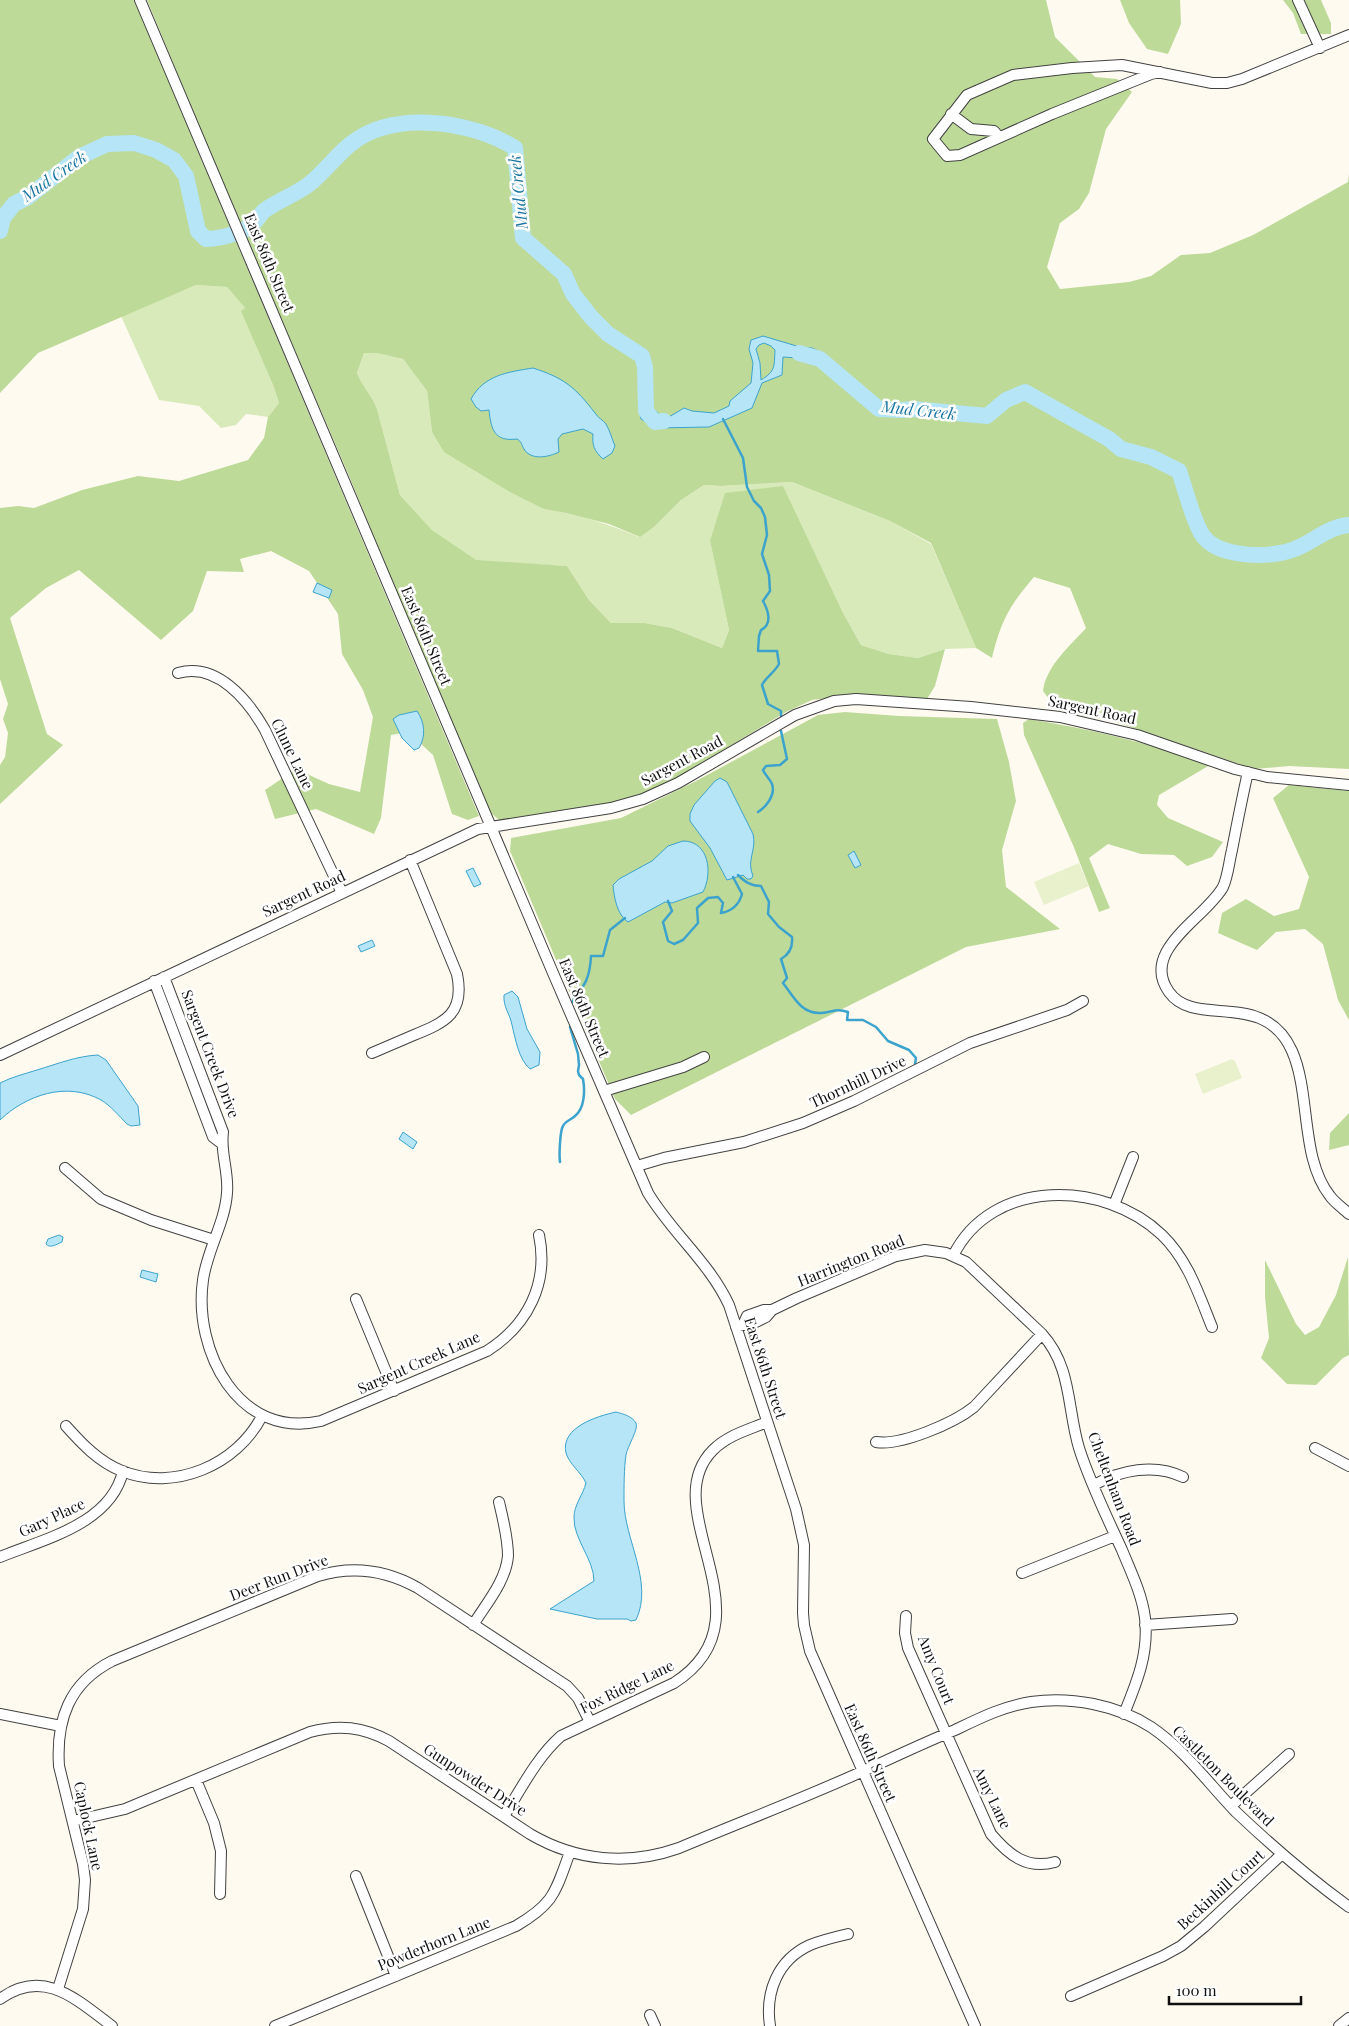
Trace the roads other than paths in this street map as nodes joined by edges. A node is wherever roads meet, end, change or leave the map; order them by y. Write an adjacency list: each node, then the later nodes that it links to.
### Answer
1 (140, 0): 11 (street, East 86th Street)
2 (1298, 0): 4 (street)
3 (1349, 35): 4 (street)
4 (1320, 48): 5 (street)
5 (1160, 72): 6 (street); 7 (street)
6 (951, 114): 7 (street); 7 (street)
7 (999, 137)
8 (178, 673): 13 (street, Clune Lane)
9 (1248, 772): 10 (street, Sargent Road); 11 (street, Sargent Road); 26 (street)
10 (1349, 785)
11 (492, 827): 12 (street, Sargent Road); 20 (street, East 86th Street)
12 (410, 860): 13 (street, Sargent Road); 17 (street)
13 (342, 893): 14 (street, Sargent Road)
14 (164, 977): 15 (street, Sargent Road); 21 (street, Sargent Creek Drive)
15 (154, 981): 18 (street, Sargent Road); 21 (street, Sargent Creek Drive)
16 (1083, 1001): 23 (street, Thornhill Drive)
17 (372, 1053)
18 (0, 1054)
19 (704, 1056): 20 (street)
20 (604, 1091): 23 (street, East 86th Street)
21 (221, 1143): 28 (street, Sargent Creek Drive)
22 (1133, 1156): 25 (street)
23 (637, 1166): 31 (street, East 86th Street)
24 (65, 1168): 28 (street)
25 (1114, 1205): 29 (street); 32 (street)
26 (1349, 1214)
27 (539, 1235): 34 (street, Sargent Creek Lane)
28 (214, 1240): 35 (street, Sargent Creek Drive)
29 (953, 1256): 31 (street, Harrington Road); 33 (street, Cheltenham Road)
30 (356, 1299): 34 (street)
31 (739, 1326): 36 (street, East 86th Street)
32 (1212, 1327)
33 (1042, 1334): 38 (street); 43 (street, Cheltenham Road)
34 (394, 1391): 35 (street, Sargent Creek Lane)
35 (262, 1416): 41 (street)
36 (767, 1422): 54 (street, Fox Ridge Lane); 58 (street, East 86th Street)
37 (66, 1426): 41 (street)
38 (876, 1442)
39 (1315, 1448): 40 (street)
40 (1349, 1466)
41 (122, 1471): 46 (street, Gary Place)
42 (1183, 1478): 43 (street)
43 (1094, 1485): 45 (street, Cheltenham Road)
44 (499, 1502): 50 (street)
45 (1115, 1536): 47 (street); 51 (street, Cheltenham Road)
46 (0, 1557)
47 (1022, 1573)
48 (906, 1616): 56 (street, Amy Court)
49 (1232, 1620): 51 (street)
50 (473, 1625): 54 (street, Deer Run Drive); 55 (street, Deer Run Drive)
51 (1145, 1625): 53 (street, Cheltenham Road)
52 (0, 1714): 55 (street)
53 (1124, 1714): 56 (street, Castleton Boulevard); 60 (street, Castleton Boulevard)
54 (590, 1722): 61 (street, Fox Ridge Lane)
55 (61, 1726): 62 (street, Caplock Lane)
56 (946, 1734): 58 (street, Castleton Boulevard); 65 (street, Amy Lane)
57 (1289, 1754): 60 (street)
58 (862, 1772): 63 (street, Gunpowder Drive); 80 (street, East 86th Street)
59 (196, 1780): 61 (street, Gunpowder Drive); 62 (street, Gunpowder Drive); 67 (street)
60 (1231, 1806): 64 (street, Castleton Boulevard)
61 (504, 1816): 63 (street, Gunpowder Drive)
62 (73, 1821): 71 (street, Caplock Lane)
63 (570, 1852): 70 (street, Powderhorn Lane)
64 (1282, 1854): 68 (street, Castleton Boulevard); 72 (street, Beckinhill Court)
65 (1054, 1862)
66 (356, 1876): 70 (street)
67 (220, 1894)
68 (1349, 1907)
69 (848, 1934): 79 (street)
70 (396, 1976): 77 (street, Powderhorn Lane)
71 (58, 1989): 73 (street); 76 (street)
72 (1071, 1996)
73 (0, 1999)
74 (650, 2014): 78 (street)
75 (1349, 2018): 81 (street)
76 (112, 2026)
77 (275, 2026)
78 (655, 2026)
79 (770, 2026)
80 (975, 2026)
81 (1339, 2026)

